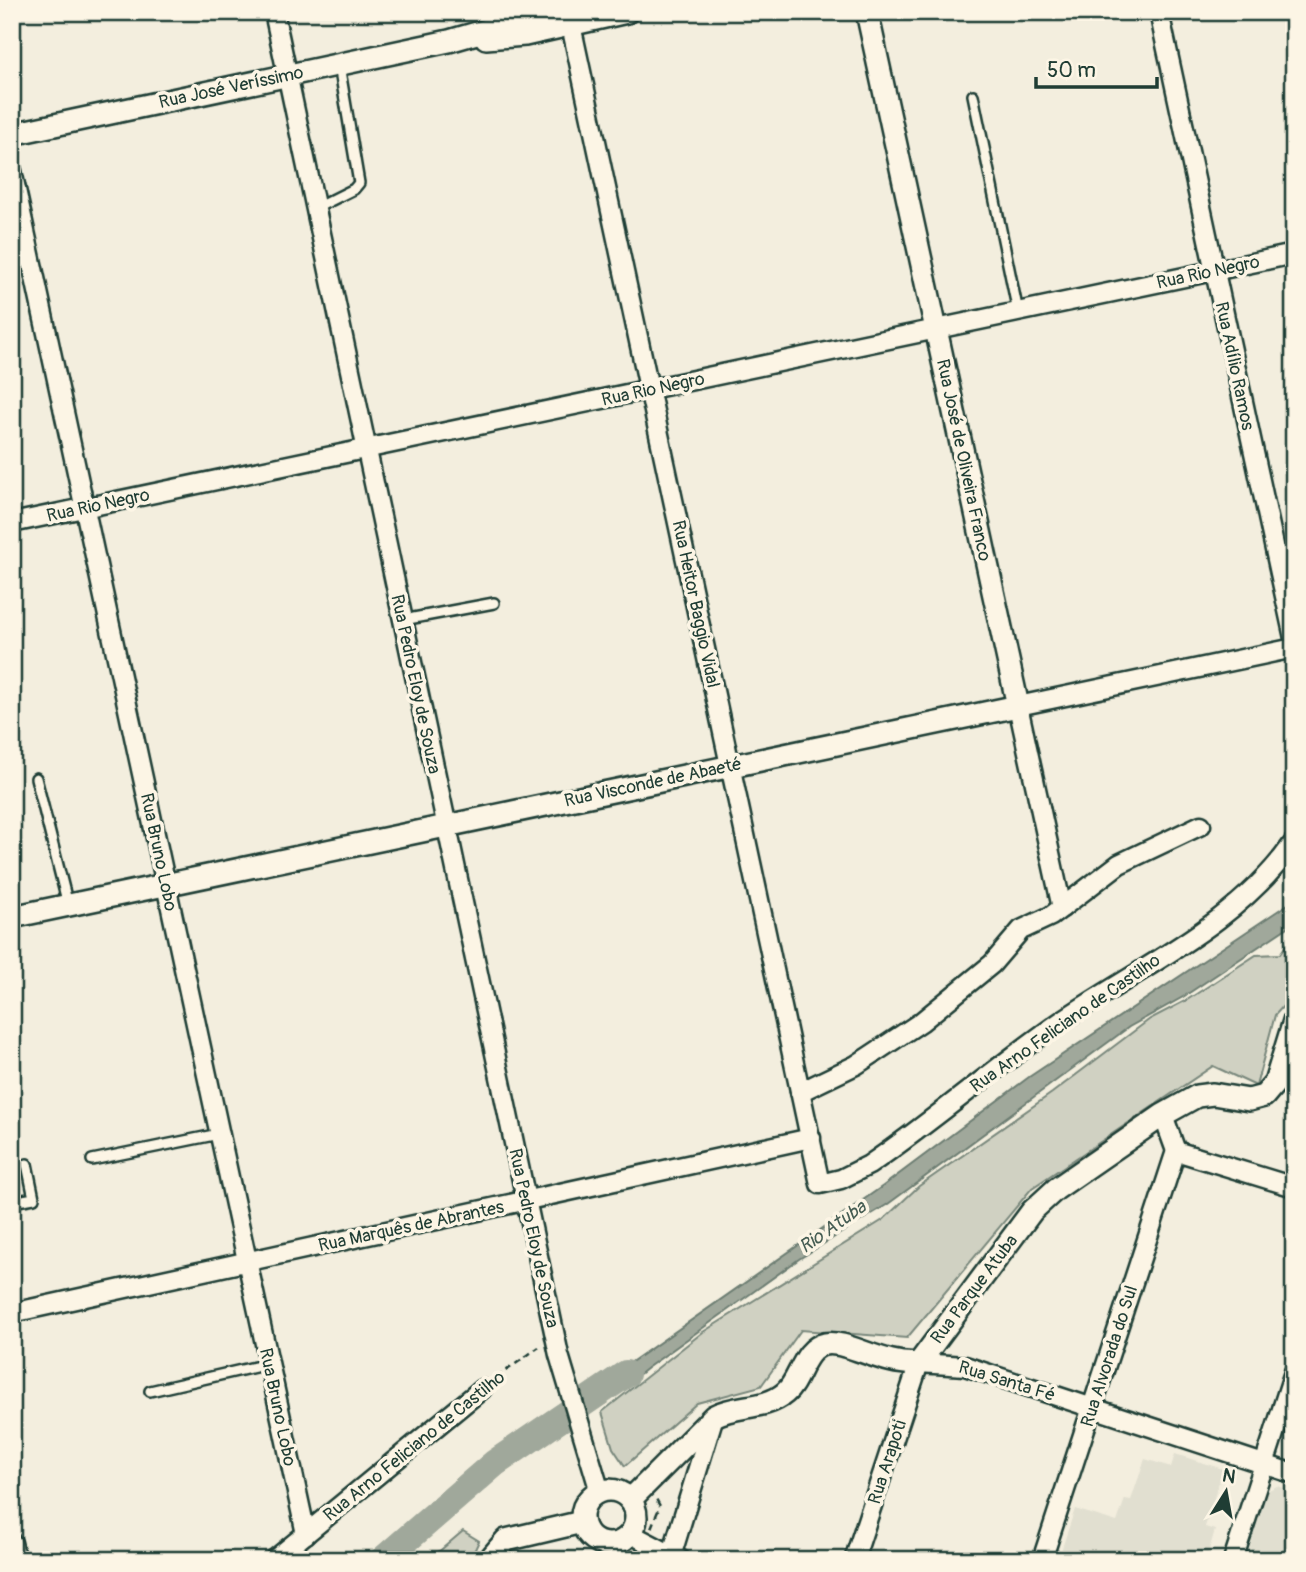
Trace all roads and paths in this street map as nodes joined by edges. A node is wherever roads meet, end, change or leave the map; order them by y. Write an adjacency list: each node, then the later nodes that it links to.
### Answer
1 (274, 12): 9 (street, Rua Pedro Eloy de Souza)
2 (549, 12): 7 (street, Rua José Veríssimo)
3 (627, 12): 6 (street, Rua José Veríssimo)
4 (867, 12): 17 (street, Rua José de Oliveira Franco)
5 (1159, 12): 15 (street, Rua Adílio Ramos)
6 (571, 25): 7 (street, Rua José Veríssimo); 18 (street, Rua Heitor Baggio Vidal)
7 (449, 41): 8 (street, Rua José Veríssimo)
8 (339, 65): 9 (street, Rua José Veríssimo); 13 (lane)
9 (288, 76): 11 (street, Rua José Veríssimo); 13 (street, Rua Pedro Eloy de Souza)
10 (973, 95): 16 (lane)
11 (12, 134)
12 (12, 171): 20 (street, Rua Bruno Lobo)
13 (316, 208): 19 (street, Rua Pedro Eloy de Souza)
14 (1294, 254): 15 (street, Rua Rio Negro)
15 (1215, 271): 16 (street, Rua Rio Negro); 24 (street, Rua Adílio Ramos)
16 (1018, 312): 17 (street, Rua Rio Negro)
17 (936, 330): 18 (street, Rua Rio Negro); 26 (street, Rua José de Oliveira Franco)
18 (650, 390): 19 (street, Rua Rio Negro); 27 (street, Rua Heitor Baggio Vidal)
19 (366, 449): 20 (street, Rua Rio Negro); 23 (street, Rua Pedro Eloy de Souza)
20 (85, 508): 21 (street, Rua Rio Negro); 32 (street, Rua Bruno Lobo)
21 (12, 523)
22 (494, 603): 23 (lane)
23 (403, 620): 29 (street, Rua Pedro Eloy de Souza)
24 (1294, 638)
25 (1294, 648): 26 (street, Rua Visconde de Abaeté)
26 (1018, 706): 27 (street, Rua Visconde de Abaeté); 34 (street, Rua José de Oliveira Franco)
27 (730, 766): 29 (street, Rua Visconde de Abaeté); 37 (street, Rua Heitor Baggio Vidal)
28 (36, 778): 33 (lane)
29 (446, 825): 32 (street, Rua Visconde de Abaeté); 46 (street, Rua Pedro Eloy de Souza)
30 (1201, 825): 34 (street)
31 (1294, 842): 44 (street, Rua Arno Feliciano de Castilho)
32 (165, 884): 33 (street, Rua Visconde de Abaeté); 39 (street, Rua Bruno Lobo)
33 (68, 905): 35 (street, Rua Visconde de Abaeté)
34 (1062, 908): 37 (street)
35 (12, 917)
36 (1294, 1020): 38 (street, Rua Parque Atuba)
37 (800, 1092): 40 (street, Rua Heitor Baggio Vidal)
38 (1163, 1115): 41 (street); 51 (street, Rua Parque Atuba)
39 (219, 1134): 42 (lane); 48 (street, Rua Bruno Lobo)
40 (811, 1138): 44 (street, Rua Heitor Baggio Vidal); 46 (street, Rua Marquês de Abrantes)
41 (1176, 1152): 45 (street); 56 (street, Rua Alvorada do Sul)
42 (92, 1160)
43 (27, 1164): 47 (lane)
44 (820, 1184)
45 (1294, 1187)
46 (526, 1201): 48 (street, Rua Marquês de Abrantes); 50 (street, Rua Pedro Eloy de Souza)
47 (12, 1202)
48 (246, 1262): 49 (street, Rua Marquês de Abrantes); 52 (street, Rua Bruno Lobo)
49 (12, 1314)
50 (554, 1335): 54 (path, Rua Arno Feliciano de Castilho); 60 (street, Rua Pedro Eloy de Souza)
51 (919, 1363): 56 (street, Rua Santa Fé); 57 (street); 70 (street, Rua Arapoti)
52 (268, 1364): 55 (lane); 63 (street, Rua Bruno Lobo)
53 (1294, 1372): 58 (street)
54 (482, 1389): 63 (street, Rua Arno Feliciano de Castilho)
55 (150, 1391)
56 (1092, 1408): 58 (street, Rua Santa Fé); 71 (street, Rua Alvorada do Sul)
57 (714, 1416): 61 (street); 66 (street)
58 (1265, 1464): 59 (street, Rua Santa Fé); 72 (street)
59 (1294, 1474)
60 (600, 1492): 61 (street); 62 (street)
61 (637, 1493): 64 (street); 64 (path)
62 (582, 1522): 64 (street); 69 (street)
63 (306, 1534): 68 (street, Rua Arno Feliciano de Castilho)
64 (638, 1538): 66 (street)
65 (12, 1543): 67 (street)
66 (674, 1559)
67 (16, 1560)
68 (274, 1560)
69 (489, 1560)
70 (855, 1560)
71 (1042, 1560)
72 (1233, 1560)

